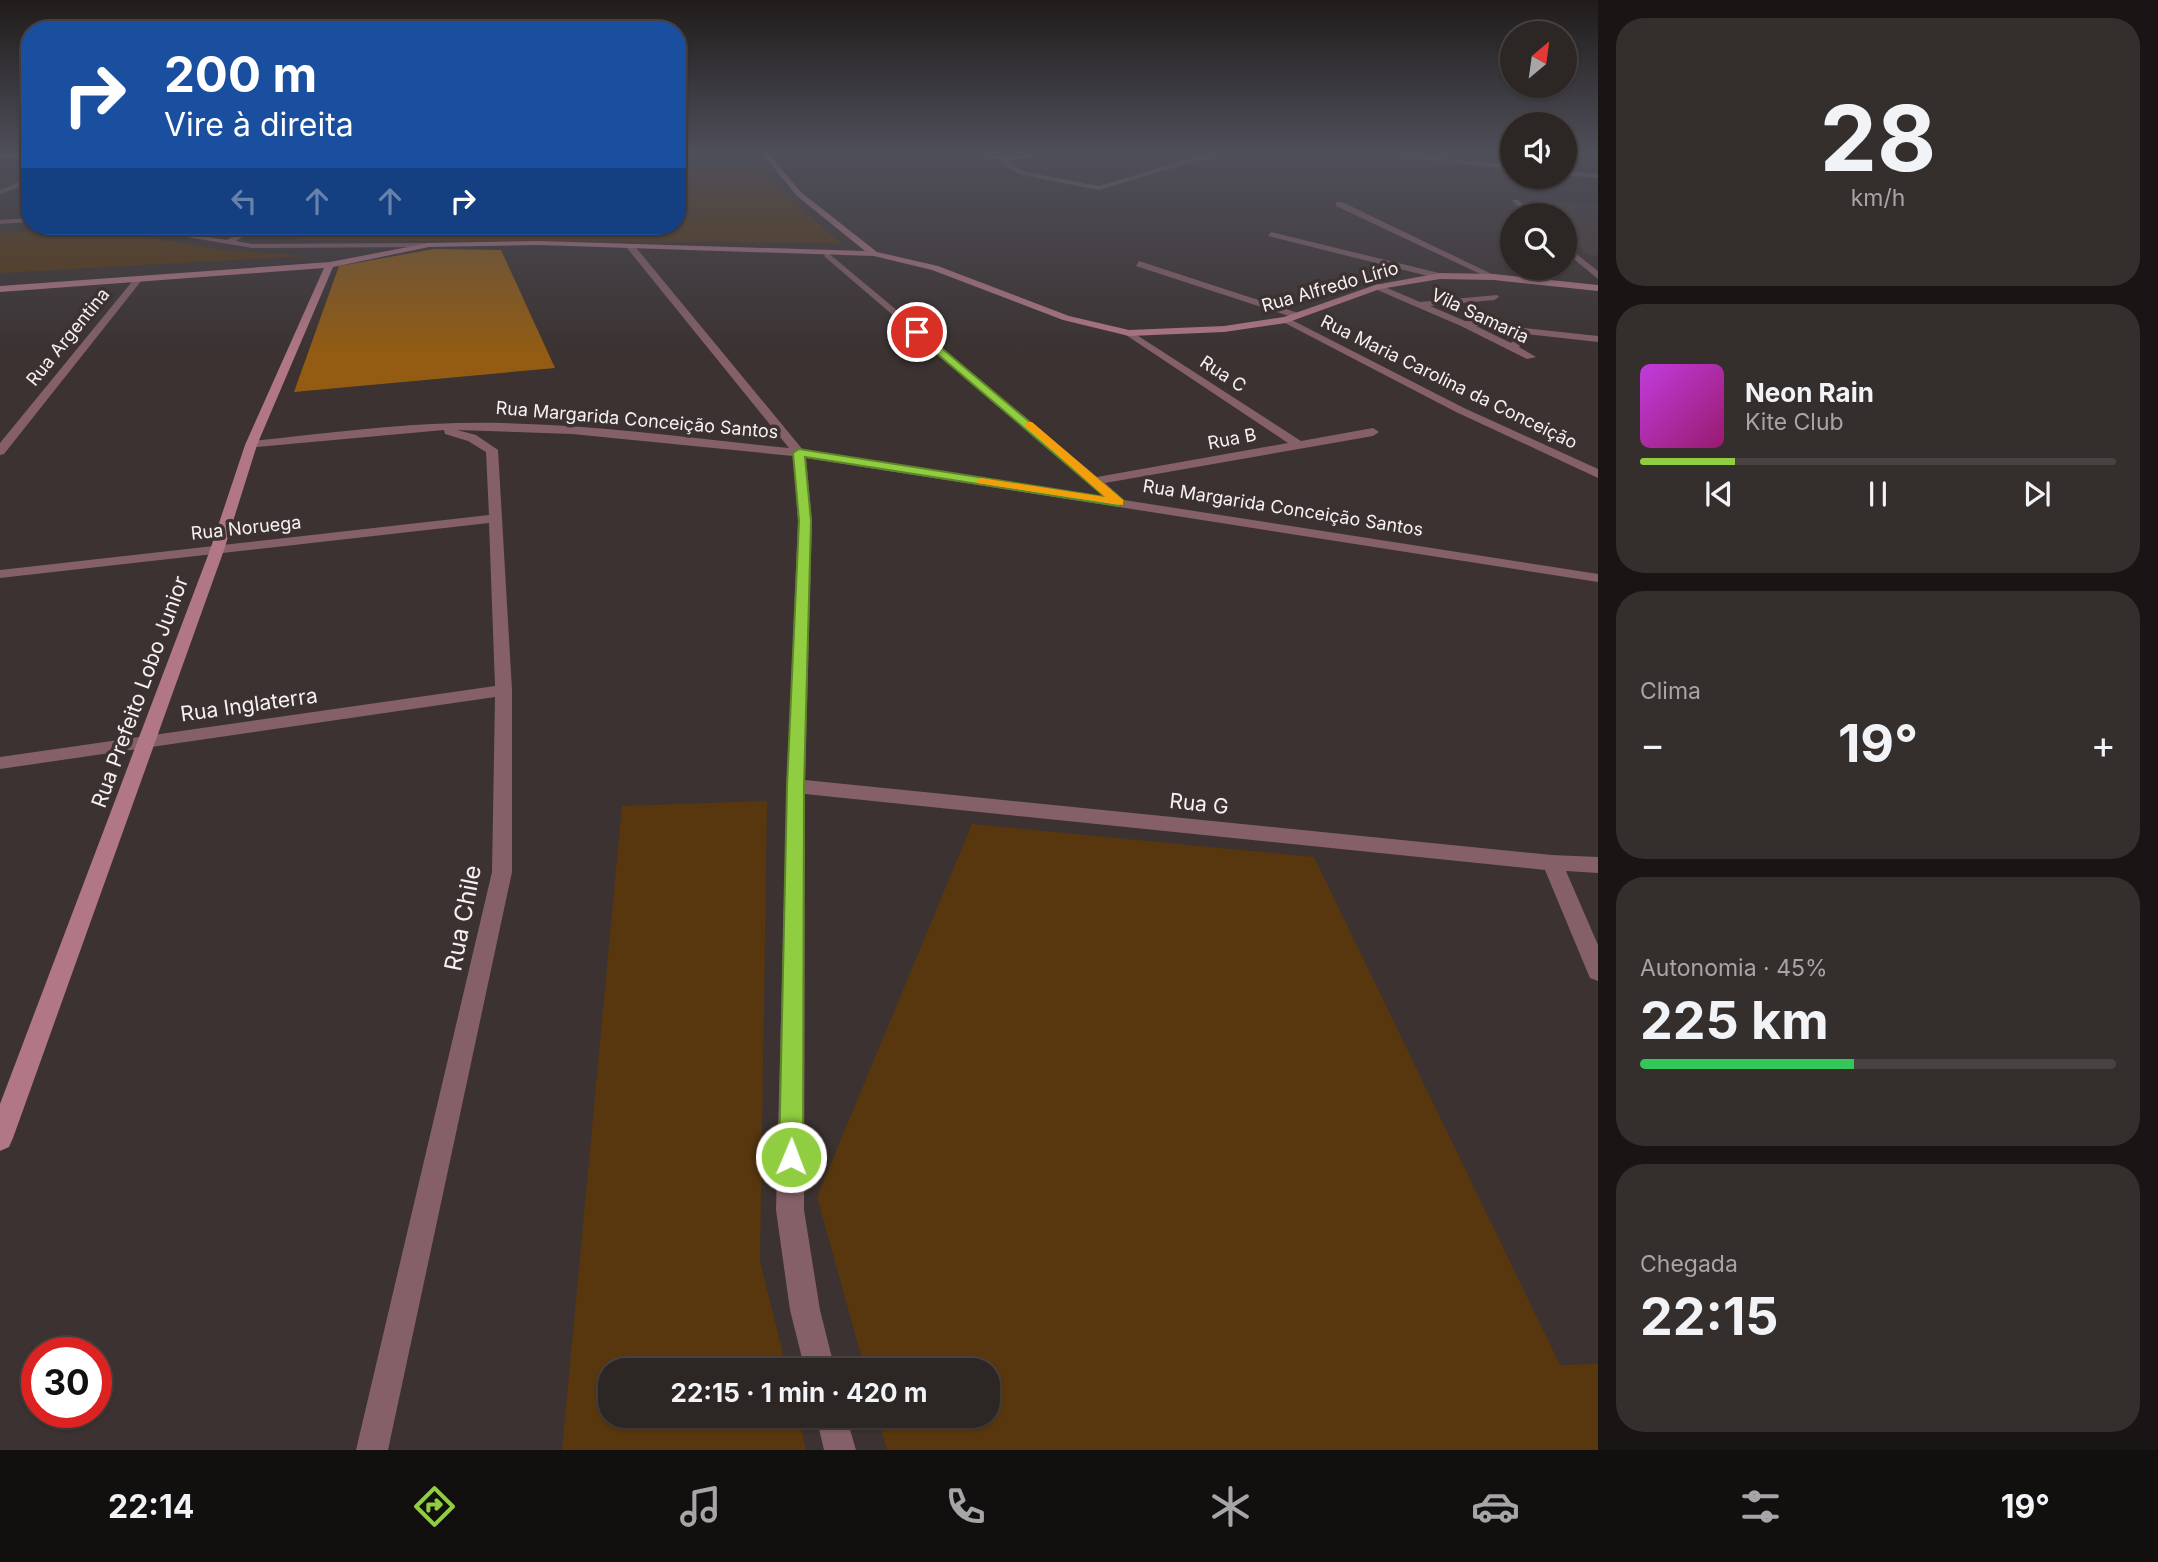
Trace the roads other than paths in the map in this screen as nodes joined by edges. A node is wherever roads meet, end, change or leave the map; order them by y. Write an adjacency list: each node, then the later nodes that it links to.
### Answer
1 (831, 220): 12 (main road)
2 (1372, 220): 19 (street)
3 (21, 221): 4 (street)
4 (0, 222)
5 (1271, 234): 17 (street)
6 (188, 235): 8 (street)
7 (241, 235): 8 (street)
8 (229, 242): 9 (street)
9 (429, 245): 10 (main road, Rua Alfredo Lírio); 16 (main road, Rua Alfredo Lírio)
10 (630, 246): 11 (main road, Rua Alfredo Lírio); 39 (street)
11 (827, 254): 12 (main road, Rua Alfredo Lírio); 41 (street)
12 (874, 254): 30 (main road, Rua Alfredo Lírio)
13 (1579, 260): 14 (street); 18 (street)
14 (1598, 261)
15 (1139, 264): 26 (street)
16 (330, 265): 20 (main road, Rua Alfredo Lírio); 37 (main road, Rua Prefeito Lobo Junior)
17 (1440, 276): 19 (main road, Rua Alfredo Lírio); 21 (main road, Rua Alfredo Lírio)
18 (1598, 276)
19 (1494, 277): 22 (main road, Rua Alfredo Lírio)
20 (138, 280): 23 (main road, Rua Alfredo Lírio); 38 (street, Rua Argentina)
21 (1378, 287): 25 (street, Vila Samaria); 26 (main road, Rua Alfredo Lírio)
22 (1598, 288)
23 (0, 289)
24 (1494, 297): 25 (street)
25 (1419, 304): 28 (street, Vila Samaria)
26 (1298, 316): 27 (main road, Rua Alfredo Lírio)
27 (1286, 320): 30 (main road, Rua Alfredo Lírio); 40 (street, Rua Maria Carolina da Conceição)
28 (1464, 324): 29 (street); 32 (street, Vila Samaria)
29 (1523, 331): 31 (street); 32 (street)
30 (1129, 333): 36 (street, Rua C)
31 (1598, 340)
32 (1514, 347): 33 (street, Vila Samaria)
33 (1531, 357)
34 (432, 427): 37 (street, Rua Margarida Conceição Santos); 39 (street, Rua Margarida Conceição Santos); 43 (street, Rua Chile)
35 (1373, 432): 36 (street, Rua B)
36 (1297, 444): 41 (street, Rua B)
37 (251, 445): 44 (main road, Rua Prefeito Lobo Junior)
38 (0, 451)
39 (799, 453): 42 (street, Rua Margarida Conceição Santos); 50 (street)
40 (1598, 474)
41 (1097, 481): 42 (street)
42 (1119, 502): 46 (street, Rua Margarida Conceição Santos)
43 (496, 518): 44 (street, Rua Noruega); 47 (street, Rua Chile)
44 (217, 550): 45 (street, Rua Noruega); 48 (main road, Rua Prefeito Lobo Junior)
45 (0, 574)
46 (1598, 578)
47 (504, 690): 48 (street, Rua Inglaterra); 57 (street, Rua Chile)
48 (145, 743): 49 (street, Rua Inglaterra); 54 (main road, Rua Prefeito Lobo Junior)
49 (0, 763)
50 (796, 786): 51 (street, Rua G); 55 (street)
51 (1552, 863): 52 (street, Rua G); 53 (street)
52 (1598, 865)
53 (1598, 971)
54 (0, 1138)
55 (817, 1358)
56 (834, 1428): 58 (street)
57 (372, 1450)
58 (839, 1450)

